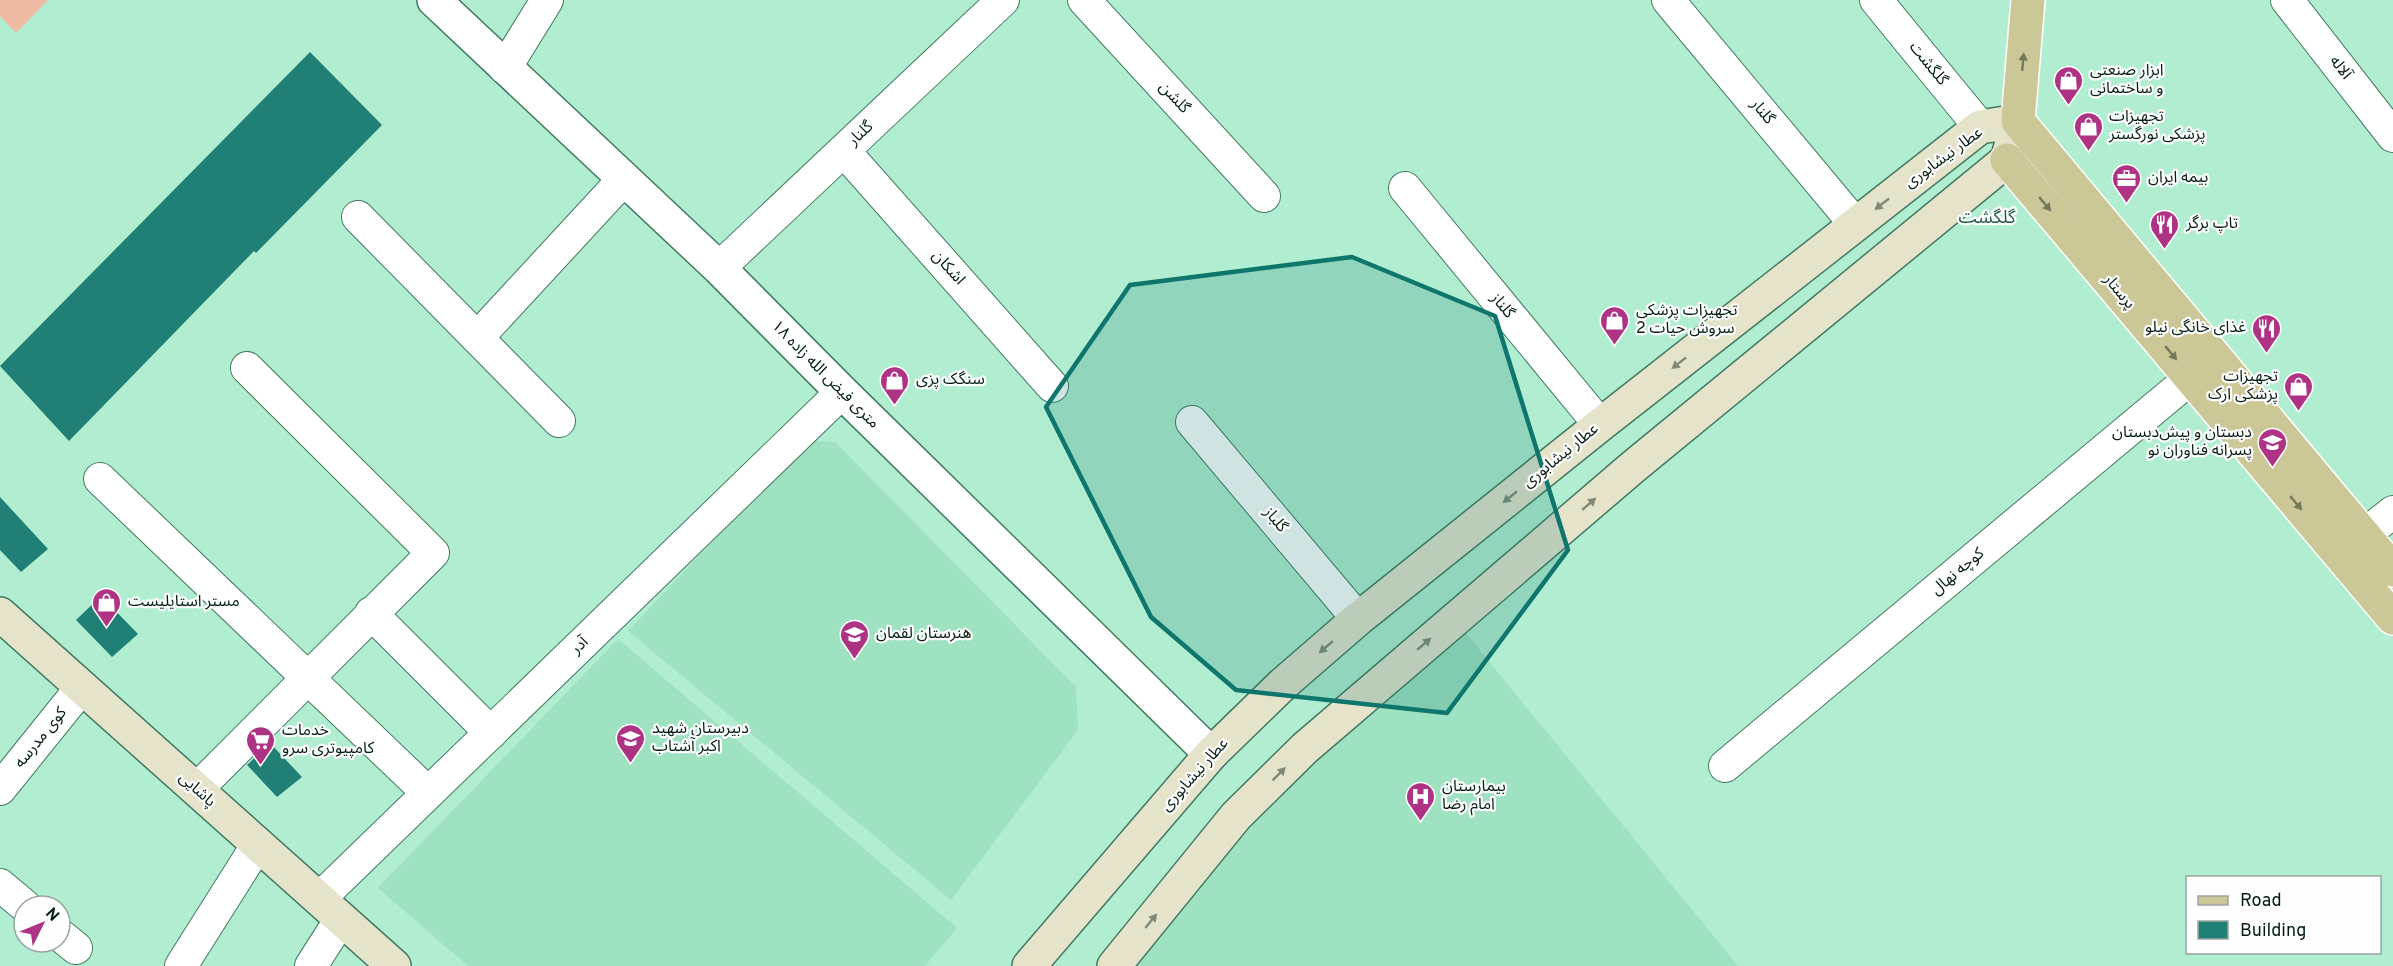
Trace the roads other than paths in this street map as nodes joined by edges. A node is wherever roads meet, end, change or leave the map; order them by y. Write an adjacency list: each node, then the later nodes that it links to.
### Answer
1 (434, 0): 9 (street, ۱۸ متری فیض الله زاده)
2 (547, 0): 9 (street)
3 (1003, 0): 13 (street, گلنار)
4 (1084, 0): 17 (street, گلشن)
5 (1668, 0): 19 (street, گلنار)
6 (1876, 0): 11 (street, گلگشت)
7 (2028, 0): 10 (main road, one-way to 7)
8 (2287, 0): 12 (street, آلاله)
9 (505, 68): 15 (street, ۱۸ متری فیض الله زاده)
10 (2018, 121): 11 (main road, عطار نیشابوری); 14 (main road); 31 (main road, پرستار)
11 (1980, 127): 19 (main road, عطار نیشابوری, one-way to 19)
12 (2393, 136)
13 (844, 151): 20 (street, گلنار); 24 (street, اشکان)
14 (2007, 160): 23 (main road, پرستار, one-way to 23); 53 (main road, one-way to 14)
15 (624, 179): 20 (street, ۱۸ متری فیض الله زاده); 21 (street)
16 (1405, 188): 28 (street, گلناز)
17 (1264, 196)
18 (358, 217): 21 (street)
19 (1855, 224): 28 (main road, عطار نیشابوری, one-way to 28)
20 (719, 268): 25 (street, ۱۸ متری فیض الله زاده)
21 (477, 338): 26 (street)
22 (247, 368): 33 (street)
23 (2192, 377): 35 (main road, پرستار, one-way to 35); 41 (street, کوچه نهال)
24 (1052, 386)
25 (842, 392): 39 (street, آدر); 40 (street, ۱۸ متری فیض الله زاده)
26 (559, 421)
27 (1192, 422): 36 (street, گلباز)
28 (1600, 425): 36 (main road, عطار نیشابوری, one-way to 36)
29 (100, 479): 37 (street)
30 (2393, 513): 31 (street)
31 (2364, 535): 32 (main road, پرستار)
32 (2393, 570)
33 (371, 613): 37 (street); 39 (street)
34 (0, 614): 38 (main road, پاشایی)
35 (2393, 618)
36 (1358, 619): 40 (main road, عطار نیشابوری, one-way to 40)
37 (307, 677): 43 (street); 44 (street)
38 (82, 687): 42 (street, کوی مدرسه); 43 (main road, پاشایی)
39 (491, 733): 44 (street, آدر)
40 (1211, 754): 52 (main road, عطار نیشابوری)
41 (1725, 766)
42 (0, 789)
43 (197, 789): 45 (main road, پاشایی)
44 (428, 793): 48 (street, آدر)
45 (258, 844): 48 (main road, پاشایی); 49 (street)
46 (0, 885): 47 (street)
47 (12, 895)
48 (330, 909): 50 (street, آدر); 51 (main road, پاشایی)
49 (181, 966)
50 (311, 966)
51 (394, 966)
52 (1029, 966)
53 (1114, 966)

